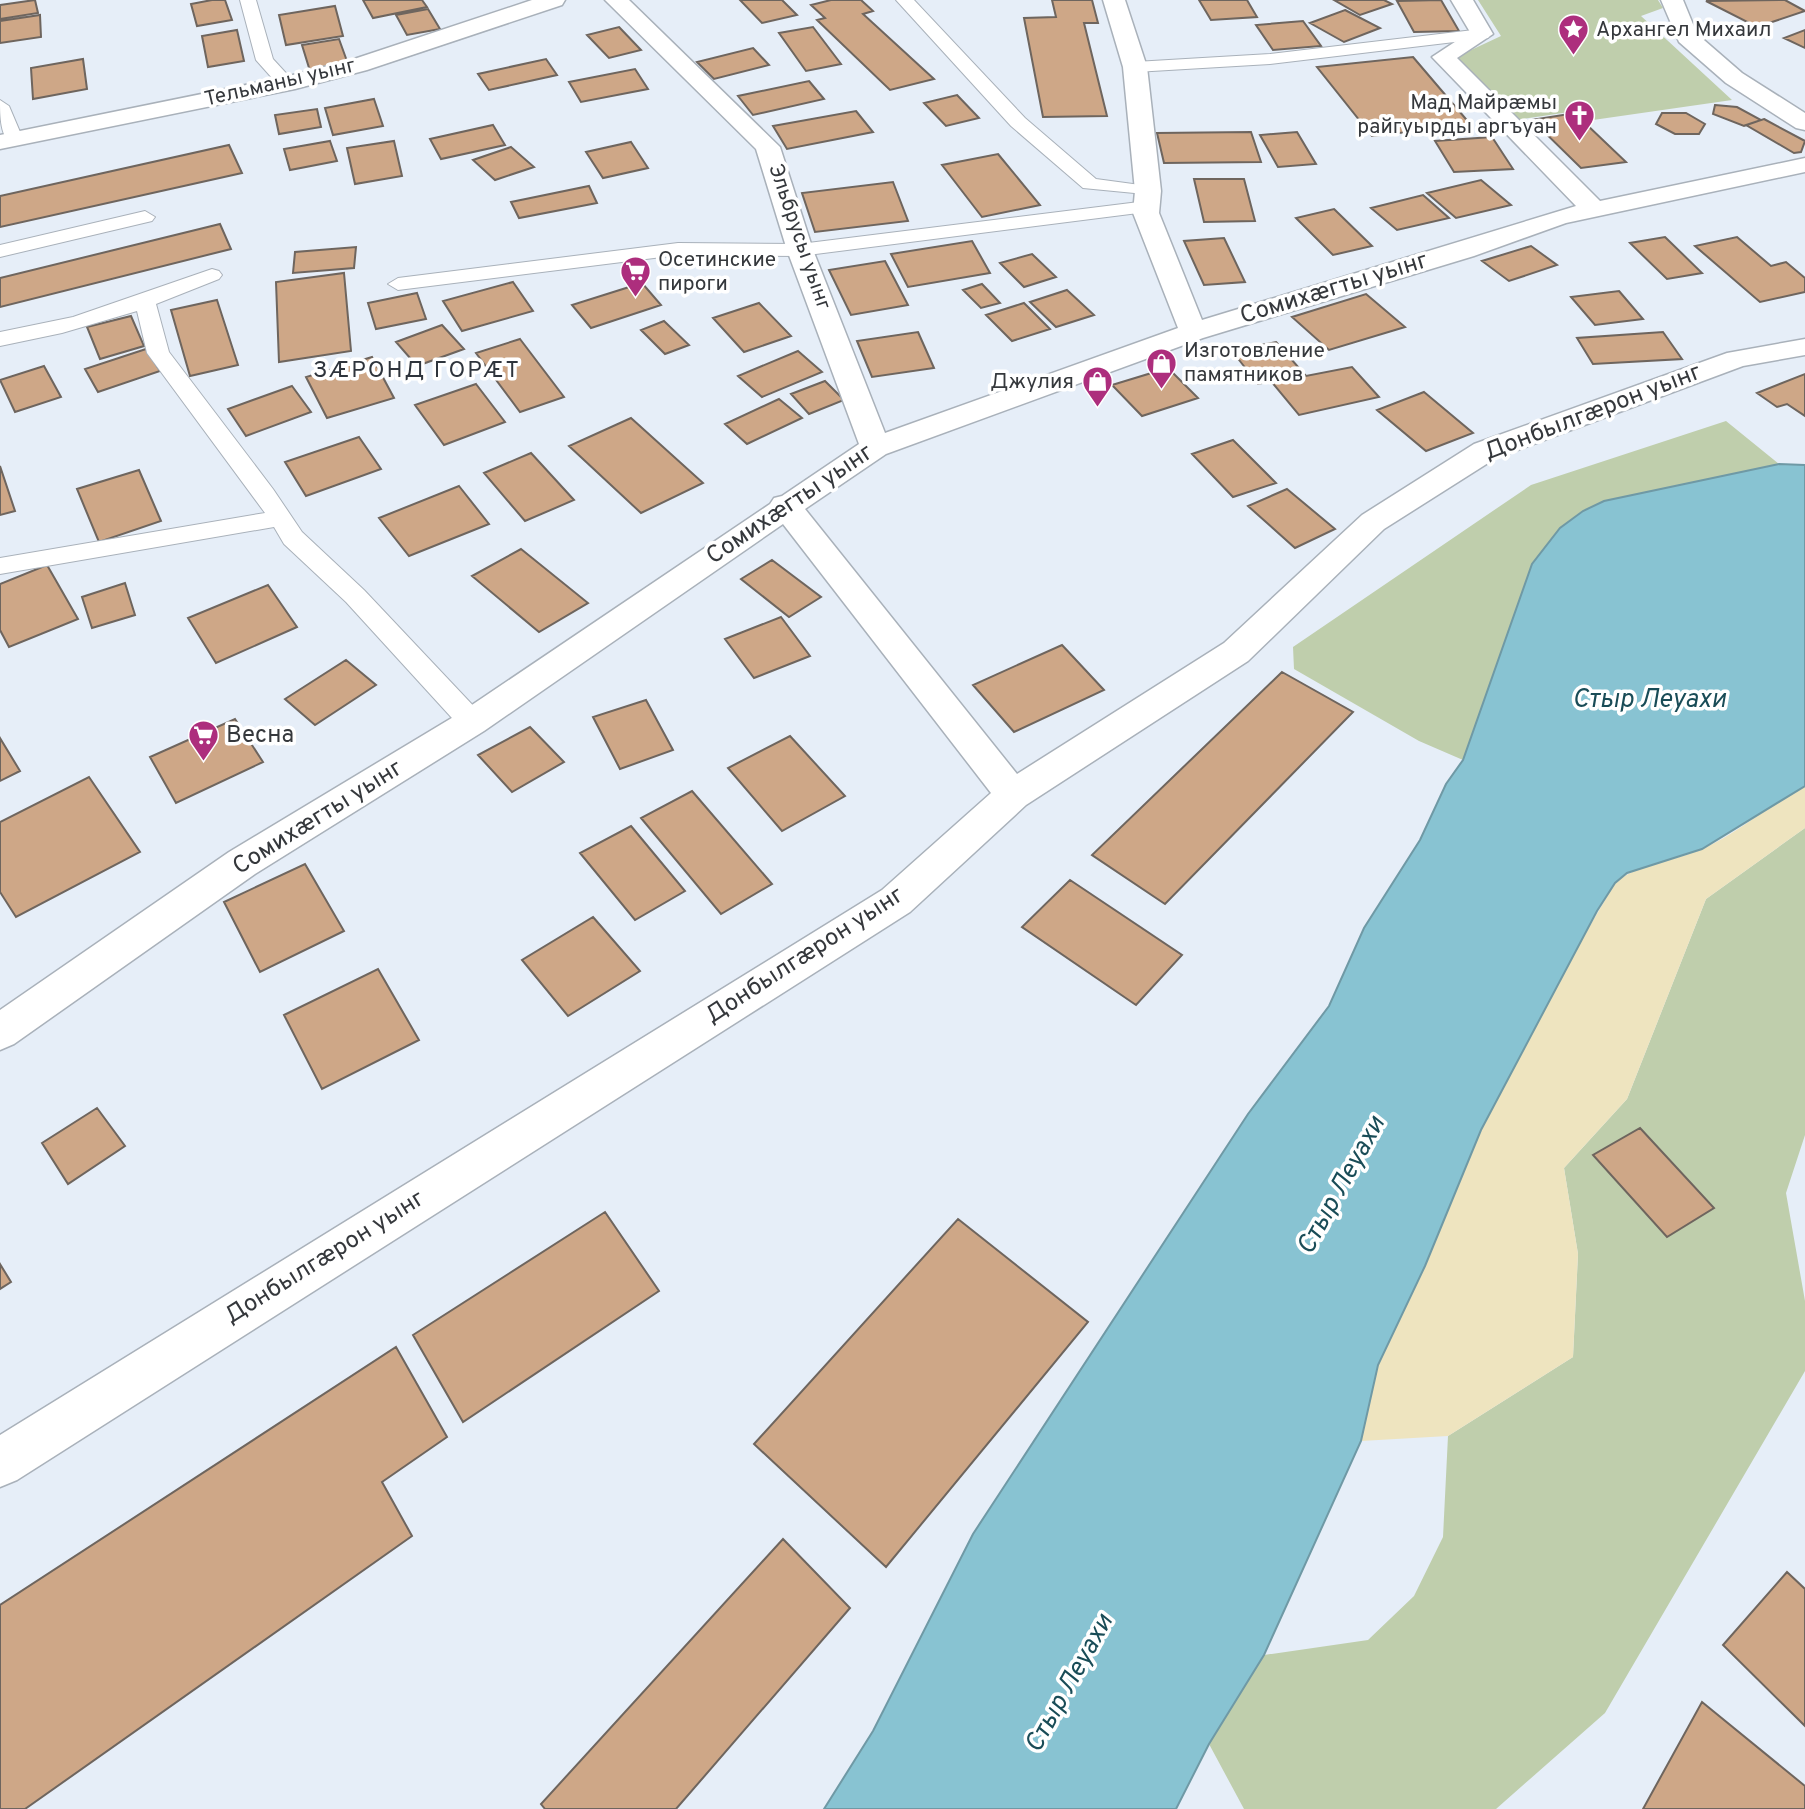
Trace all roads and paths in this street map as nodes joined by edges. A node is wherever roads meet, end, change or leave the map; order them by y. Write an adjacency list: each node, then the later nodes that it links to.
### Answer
1 (248, 0): 12 (lane)
2 (554, 0): 9 (street, Тельманы уынг)
3 (616, 0): 20 (street, Эльбрусы уынг)
4 (904, 0): 17 (lane)
5 (1115, 0): 11 (street)
6 (1462, 0): 10 (street)
7 (1672, 0): 14 (street)
8 (478, 6): 9 (street)
9 (500, 17): 12 (street, Тельманы уынг)
10 (1482, 34): 11 (lane); 18 (street)
11 (1135, 67): 17 (street)
12 (286, 84): 15 (street, Тельманы уынг)
13 (0, 106): 15 (lane)
14 (1805, 122)
15 (7, 141)
16 (1805, 165): 18 (street, Сомихæгты уынг)
17 (1147, 199): 20 (lane); 25 (street)
18 (1594, 209): 25 (street, Сомихæгты уынг)
19 (145, 217): 21 (lane)
20 (800, 250): 23 (lane); 28 (street, Эльбрусы уынг)
21 (0, 251)
22 (212, 275): 24 (lane)
23 (398, 284)
24 (145, 301): 26 (lane); 30 (lane)
25 (1193, 331): 28 (street, Сомихæгты уынг)
26 (0, 339)
27 (1805, 347): 33 (street, Донбылгæрон уынг)
28 (875, 447): 29 (street, Сомихæгты уынг)
29 (785, 505): 32 (street, Сомихæгты уынг); 33 (street)
30 (280, 518): 31 (lane); 32 (lane)
31 (0, 566)
32 (472, 722): 34 (street, Сомихæгты уынг)
33 (1013, 795): 35 (street, Донбылгæрон уынг)
34 (0, 1031)
35 (0, 1463)

